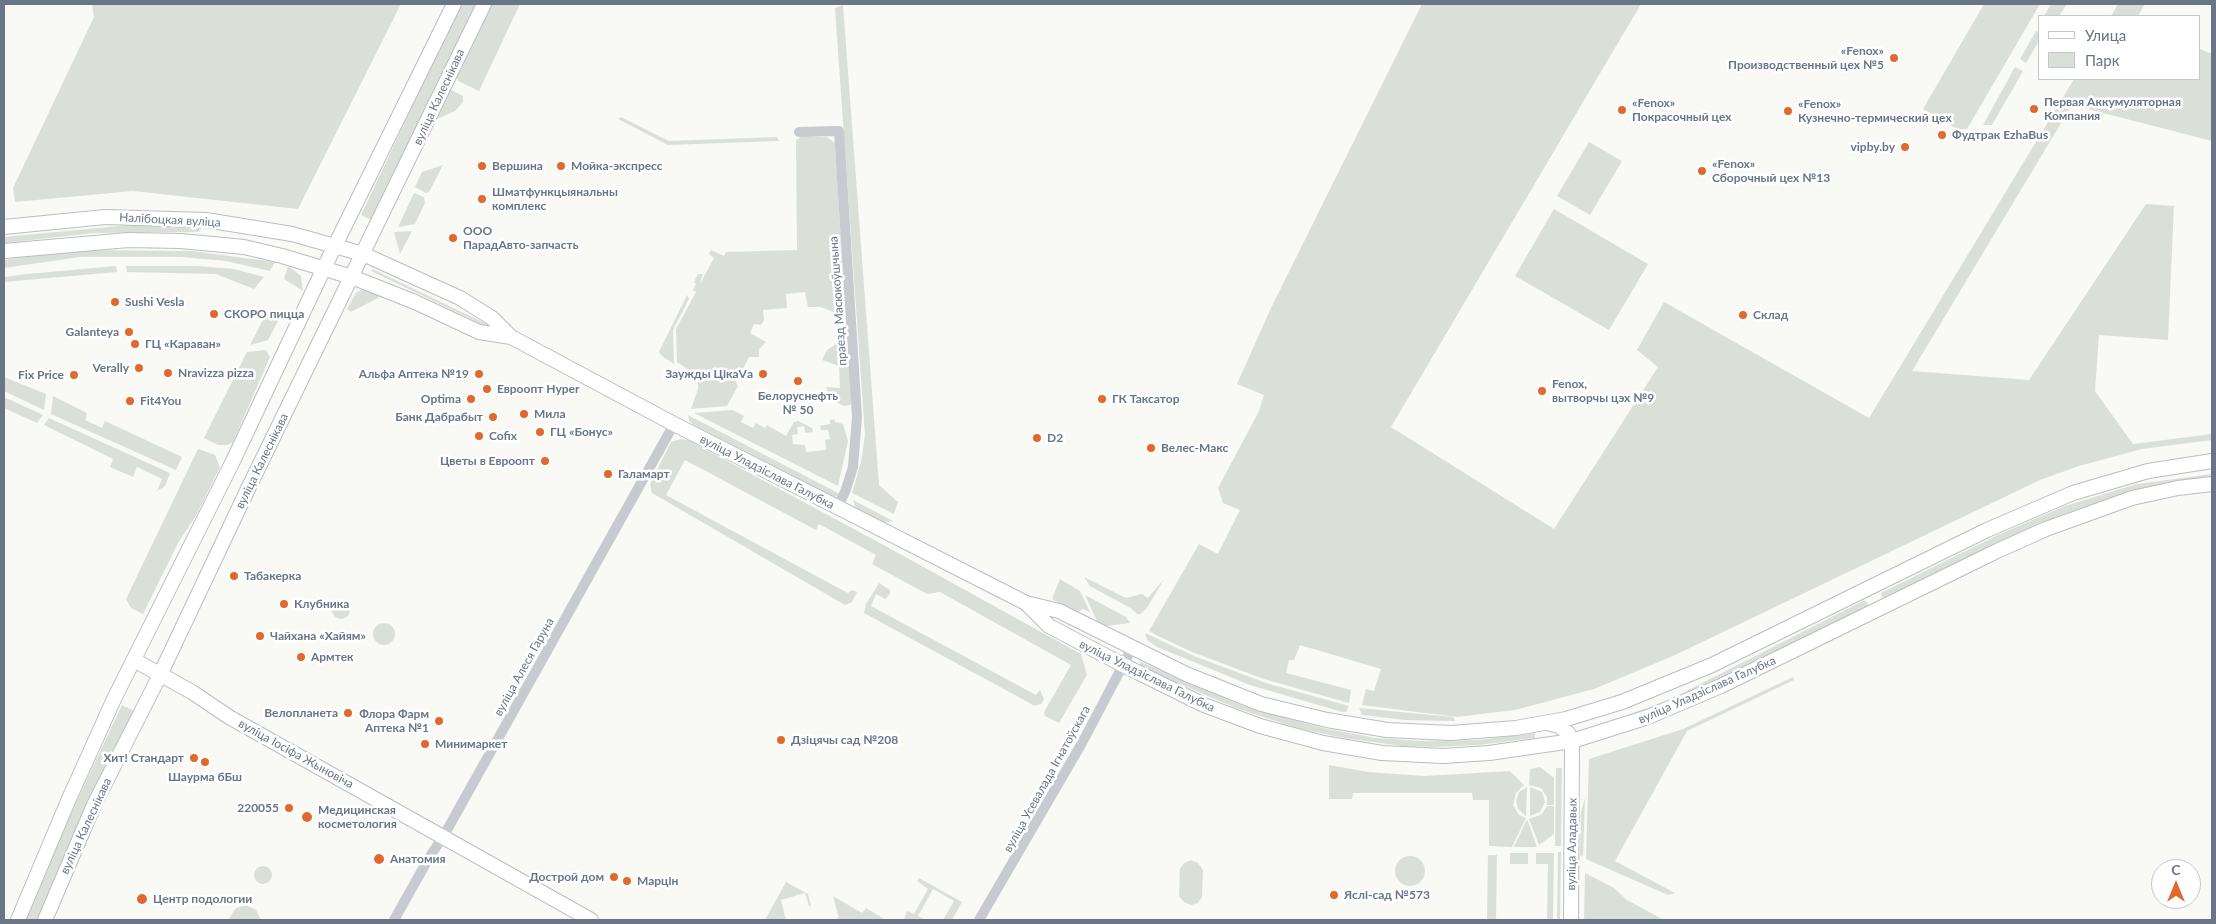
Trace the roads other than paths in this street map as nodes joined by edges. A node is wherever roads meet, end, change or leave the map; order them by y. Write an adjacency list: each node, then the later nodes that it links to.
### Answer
1 (454, 4): 5 (main road, вуліца Калеснікава)
2 (484, 4): 7 (main road, вуліца Калеснікава)
3 (798, 132): 14 (street, праезд Масюкоўшчына)
4 (4, 227): 5 (main road, Налібоцкая вуліца)
5 (335, 245): 7 (main road, вуліца Уладзіслава Галубка); 8 (main road, вуліца Калеснікава)
6 (4, 251): 8 (main road, Налібоцкая вуліца)
7 (363, 254): 9 (main road, вуліца Калеснікава); 10 (main road, вуліца Уладзіслава Галубка)
8 (324, 268): 9 (main road, вуліца Уладзіслава Галубка); 17 (main road, вуліца Калеснікава)
9 (352, 277): 10 (main road, вуліца Уладзіслава Галубка); 19 (main road, вуліца Калеснікава)
10 (510, 337): 11 (main road, вуліца Уладзіслава Галубка)
11 (674, 424): 14 (main road, вуліца Уладзіслава Галубка); 25 (street, вуліца Алеся Гаруна)
12 (2212, 461): 20 (main road, вуліца Уладзіслава Галубка)
13 (2212, 484): 22 (main road, вуліца Уладзіслава Галубка)
14 (837, 508): 15 (main road, вуліца Уладзіслава Галубка)
15 (1026, 603): 16 (main road, вуліца Уладзіслава Галубка); 18 (main road, вуліца Уладзіслава Галубка)
16 (1132, 648): 18 (street, вуліца Усевалада Ігнатоўскага); 21 (main road, вуліца Уладзіслава Галубка)
17 (134, 660): 19 (main road, вуліца Іосіфа Жыновіча); 26 (main road, вуліца Калеснікава)
18 (1123, 665): 23 (main road, вуліца Уладзіслава Галубка); 30 (street, вуліца Усевалада Ігнатоўскага)
19 (160, 675): 25 (main road, вуліца Іосіфа Жыновіча); 27 (main road, вуліца Калеснікава)
20 (1580, 715): 21 (main road, вуліца Уладзіслава Галубка); 22 (main road)
21 (1546, 723): 22 (main road)
22 (1569, 738): 23 (main road, вуліца Уладзіслава Галубка); 24 (main road, вуліца Аладавых)
23 (1547, 745): 24 (main road)
24 (1571, 763): 31 (main road, вуліца Аладавых)
25 (443, 837): 28 (street, вуліца Алеся Гаруна); 29 (main road, вуліца Іосіфа Жыновіча)
26 (18, 920)
27 (45, 920)
28 (394, 920)
29 (591, 920)
30 (979, 920)
31 (1571, 920)

